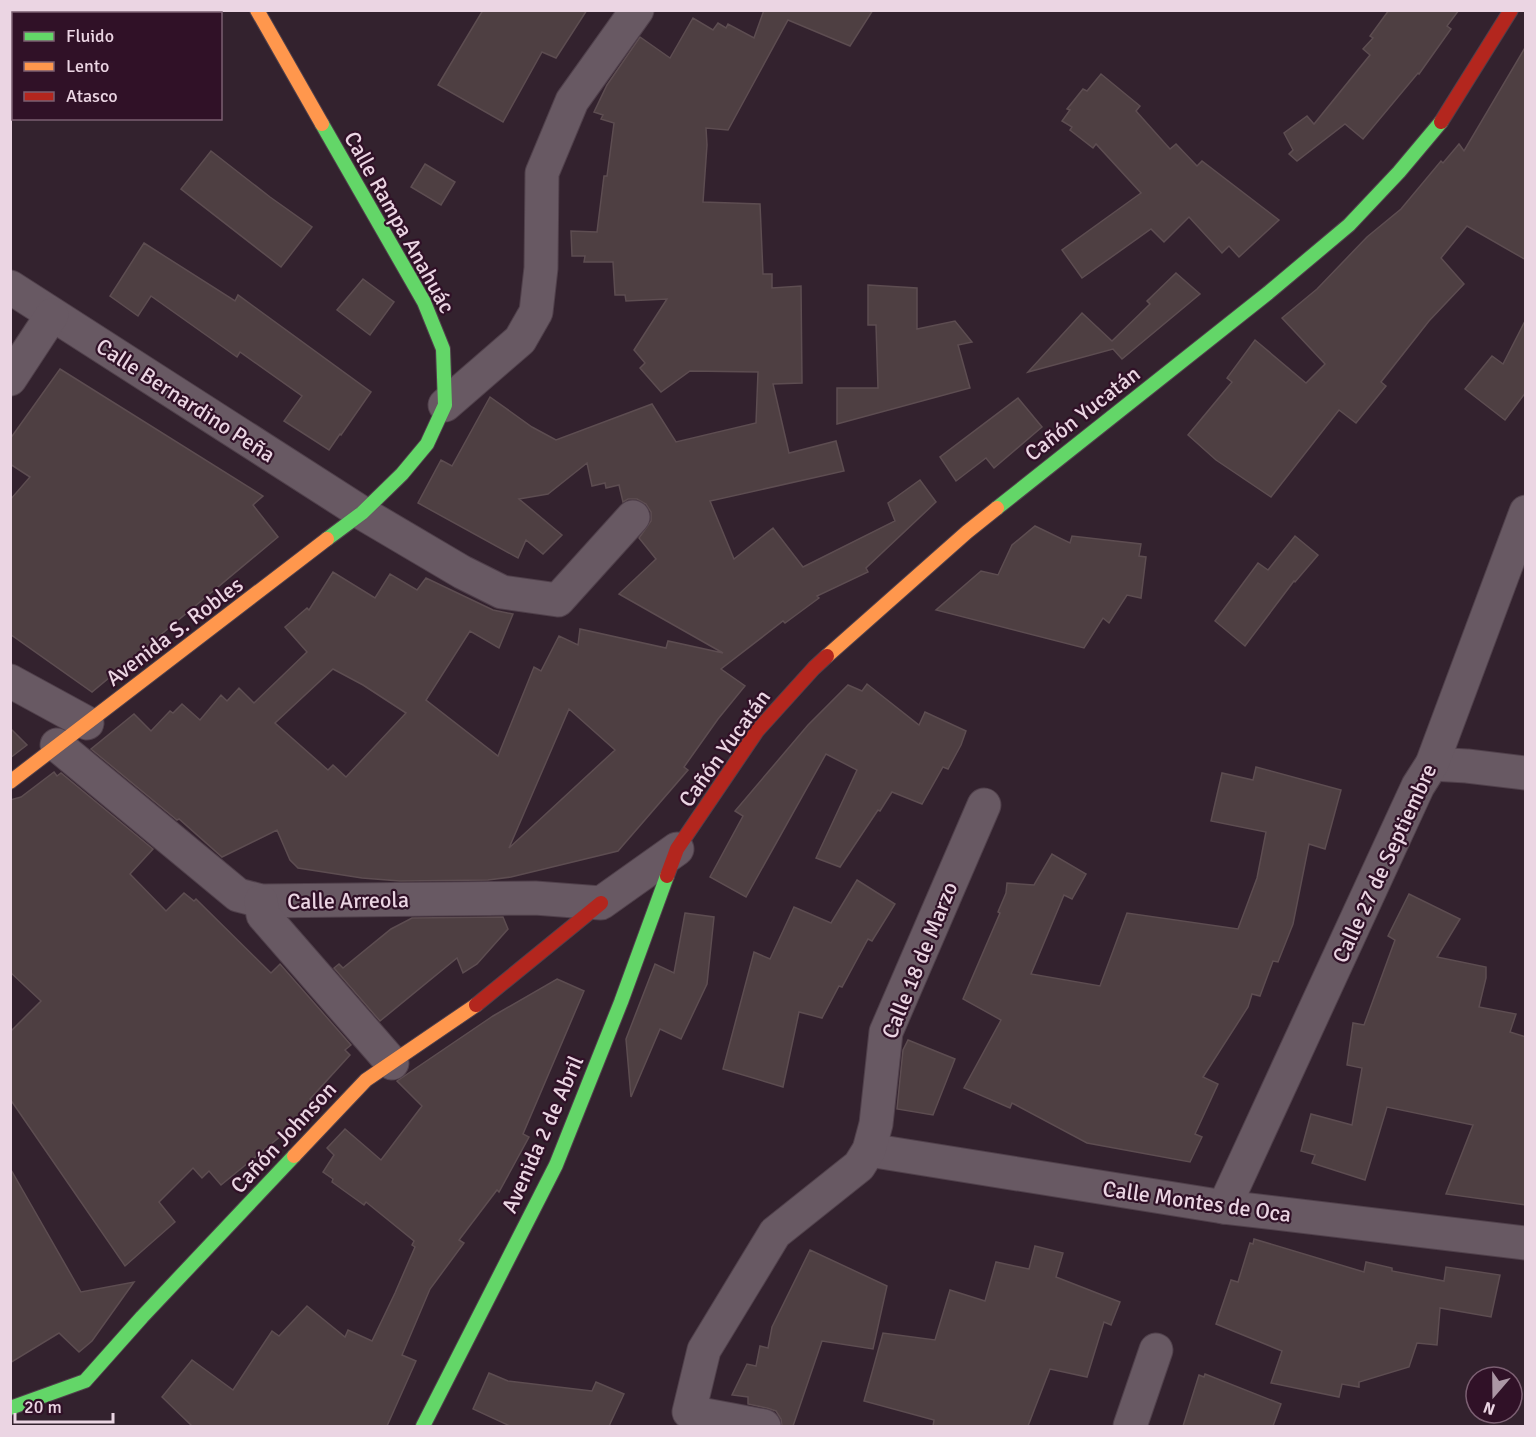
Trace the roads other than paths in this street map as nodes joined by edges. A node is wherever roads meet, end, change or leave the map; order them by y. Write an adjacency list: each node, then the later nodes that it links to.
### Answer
1 (257, 10): 7 (street, Calle Rampa Anahuác)
2 (637, 10): 7 (street)
3 (1511, 10): 18 (street, Cañón Yucatán)
4 (10, 287): 5 (street, Calle Bernardino Peña)
5 (52, 315): 6 (street); 9 (street, Calle Bernardino Peña)
6 (10, 379)
7 (445, 405): 9 (street, Calle Rampa Anahuác)
8 (1526, 512): 14 (street, Calle 27 de Septiembre)
9 (362, 513): 10 (street, Calle Bernardino Peña); 12 (street, Avenida S. Robles)
10 (633, 517)
11 (10, 681): 12 (street)
12 (87, 723): 13 (street, Avenida S. Robles)
13 (57, 745): 16 (street, Avenida S. Robles); 19 (street, Calle Arreola)
14 (1432, 764): 15 (street); 23 (street, Calle 27 de Septiembre)
15 (1526, 773)
16 (10, 782)
17 (984, 805): 22 (street, Calle 18 de Marzo)
18 (677, 849): 20 (street); 27 (street, Avenida 2 de Abril)
19 (261, 901): 20 (street, Calle Arreola); 21 (street)
20 (601, 903): 21 (street, Cañón Johnson)
21 (392, 1063): 26 (street, Cañón Johnson)
22 (869, 1150): 23 (street, Calle Montes de Oca); 28 (street, Calle 18 de Marzo)
23 (1224, 1206): 24 (street, Calle Montes de Oca)
24 (1526, 1243)
25 (1156, 1350): 29 (street)
26 (10, 1408)
27 (423, 1426)
28 (764, 1426)
29 (1130, 1426)

